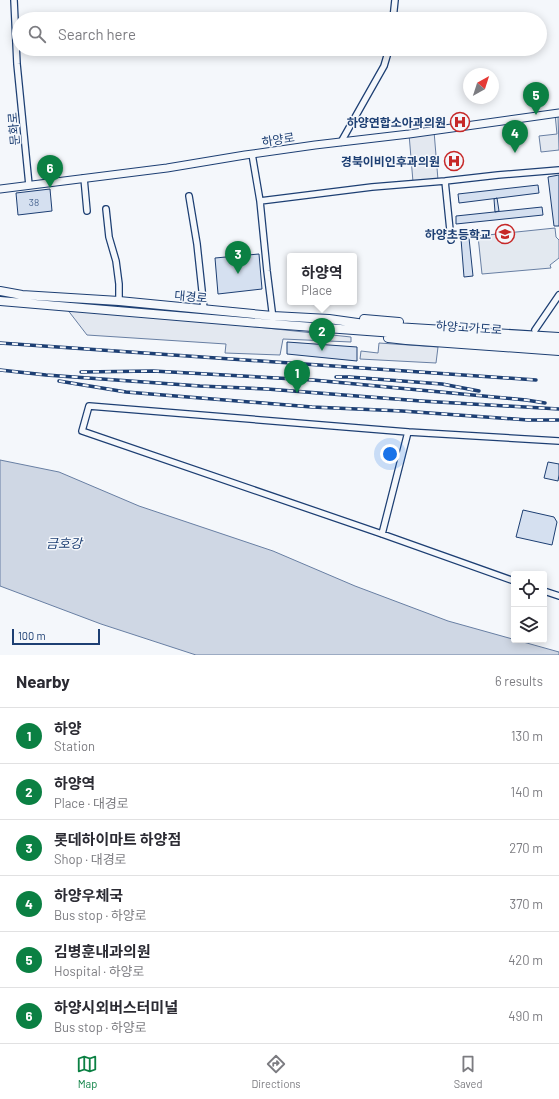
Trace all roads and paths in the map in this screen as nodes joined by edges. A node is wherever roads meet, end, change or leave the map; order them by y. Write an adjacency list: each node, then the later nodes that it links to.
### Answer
1 (14, 0): 3 (street, 문화로)
2 (395, 0): 4 (street)
3 (13, 12)
4 (394, 12)
5 (16, 56): 13 (street, 문화로)
6 (388, 56): 8 (street)
7 (559, 113): 8 (street, 하양로)
8 (340, 142): 9 (street, 하양로)
9 (252, 154): 11 (street, 하양로); 16 (street)
10 (559, 170): 12 (street)
11 (84, 178): 13 (street, 하양로); 18 (street)
12 (445, 181): 16 (street); 19 (street)
13 (29, 185): 14 (street, 하양로)
14 (0, 189)
15 (189, 196): 24 (street)
16 (260, 201): 26 (street)
17 (106, 209): 22 (street)
18 (88, 211)
19 (451, 240)
20 (0, 291): 22 (main road, 대경로)
21 (559, 295): 29 (street)
22 (119, 301): 24 (main road, 대경로)
23 (0, 302): 26 (main road, 대경로)
24 (204, 309): 26 (main road, 대경로)
25 (329, 319): 26 (main road, 대경로); 27 (main road, 대경로); 29 (main road)
26 (273, 320): 28 (main road, 대경로)
27 (378, 329): 28 (main road, 대경로); 31 (main road, 하양고가도로); 32 (main road, 하양고가도로)
28 (352, 330): 33 (main road)
29 (535, 330): 30 (main road)
30 (559, 332)
31 (559, 337)
32 (559, 345)
33 (559, 351)
34 (408, 432): 35 (street); 36 (street); 36 (street)
35 (559, 441)
36 (382, 534): 37 (street)
37 (511, 580)
38 (547, 592): 39 (street)
39 (559, 596)

